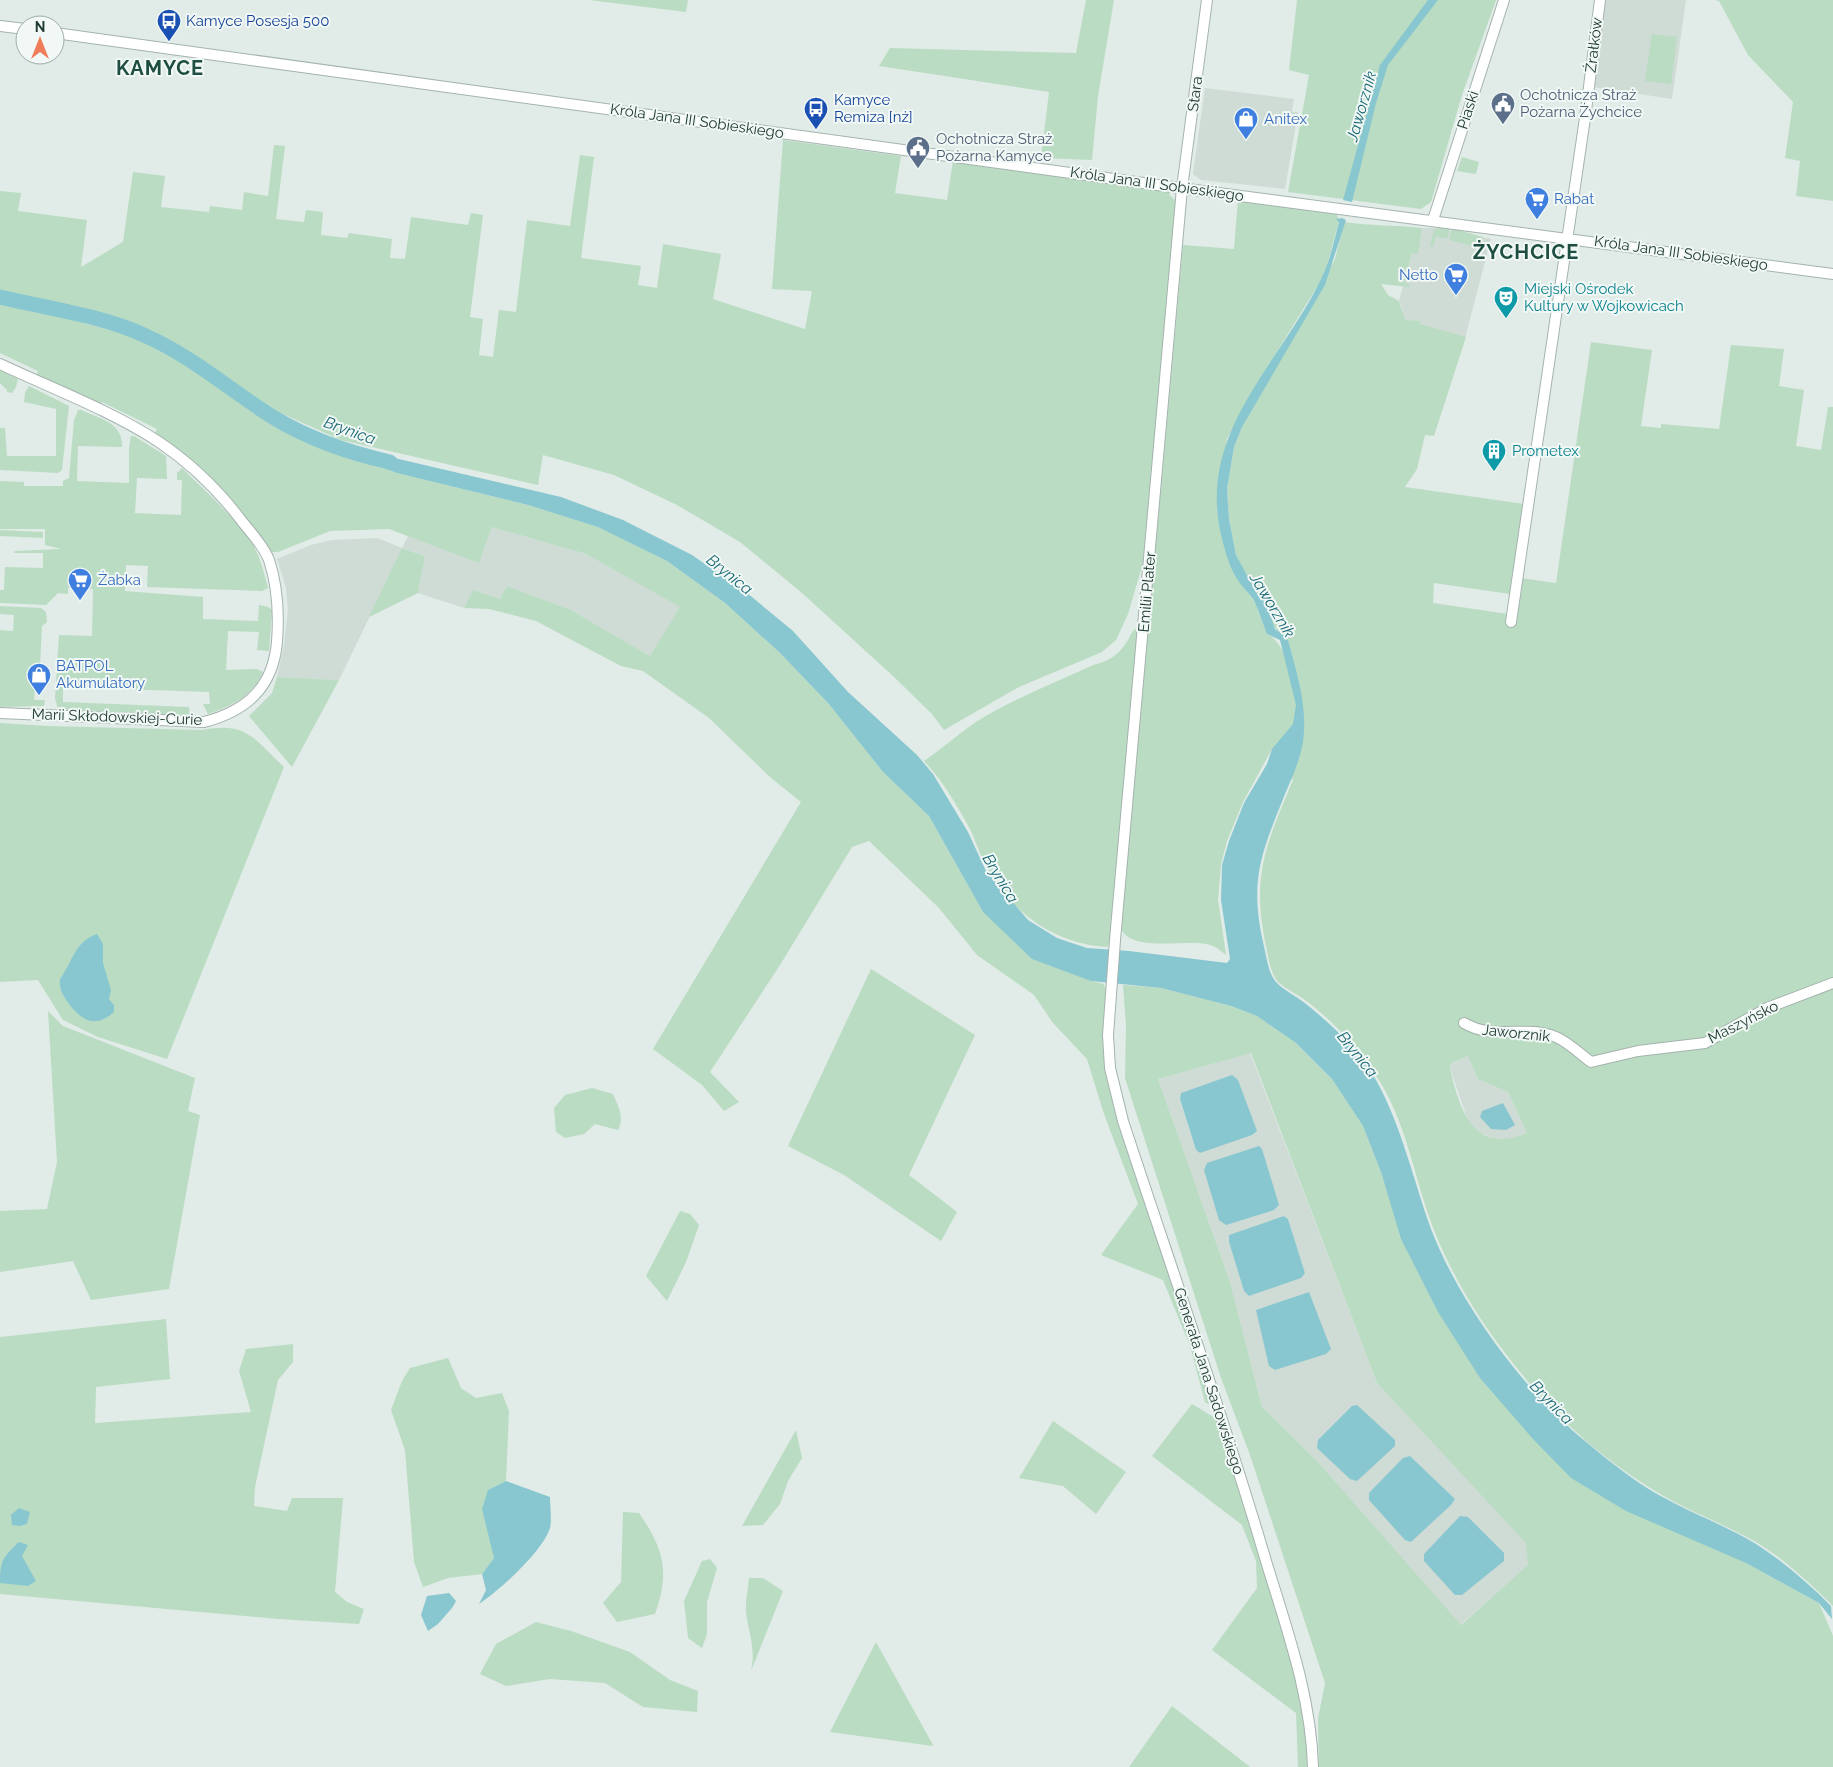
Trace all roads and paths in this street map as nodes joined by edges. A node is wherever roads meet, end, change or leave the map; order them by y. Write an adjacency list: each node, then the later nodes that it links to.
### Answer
1 (1207, 0): 7 (street, Stara)
2 (1504, 0): 8 (street, Piaski)
3 (1600, 0): 9 (street, Źrałków)
4 (0, 26): 5 (street)
5 (15, 28)
6 (65, 34): 7 (street, Króla Jana III Sobieskiego)
7 (1182, 188): 8 (street, Króla Jana III Sobieskiego); 15 (street, Emilii Plater)
8 (1433, 220): 9 (street, Króla Jana III Sobieskiego)
9 (1567, 238): 10 (street, Króla Jana III Sobieskiego); 12 (street)
10 (1833, 274)
11 (0, 364): 13 (street, Marii Skłodowskiej-Curie)
12 (1511, 622)
13 (0, 713)
14 (1833, 983): 17 (street, Maszyńsko)
15 (1112, 995): 18 (street, Generała Jana Sadowskiego)
16 (1464, 1023): 17 (street, Jaworznik)
17 (1591, 1062)
18 (1313, 1767)

